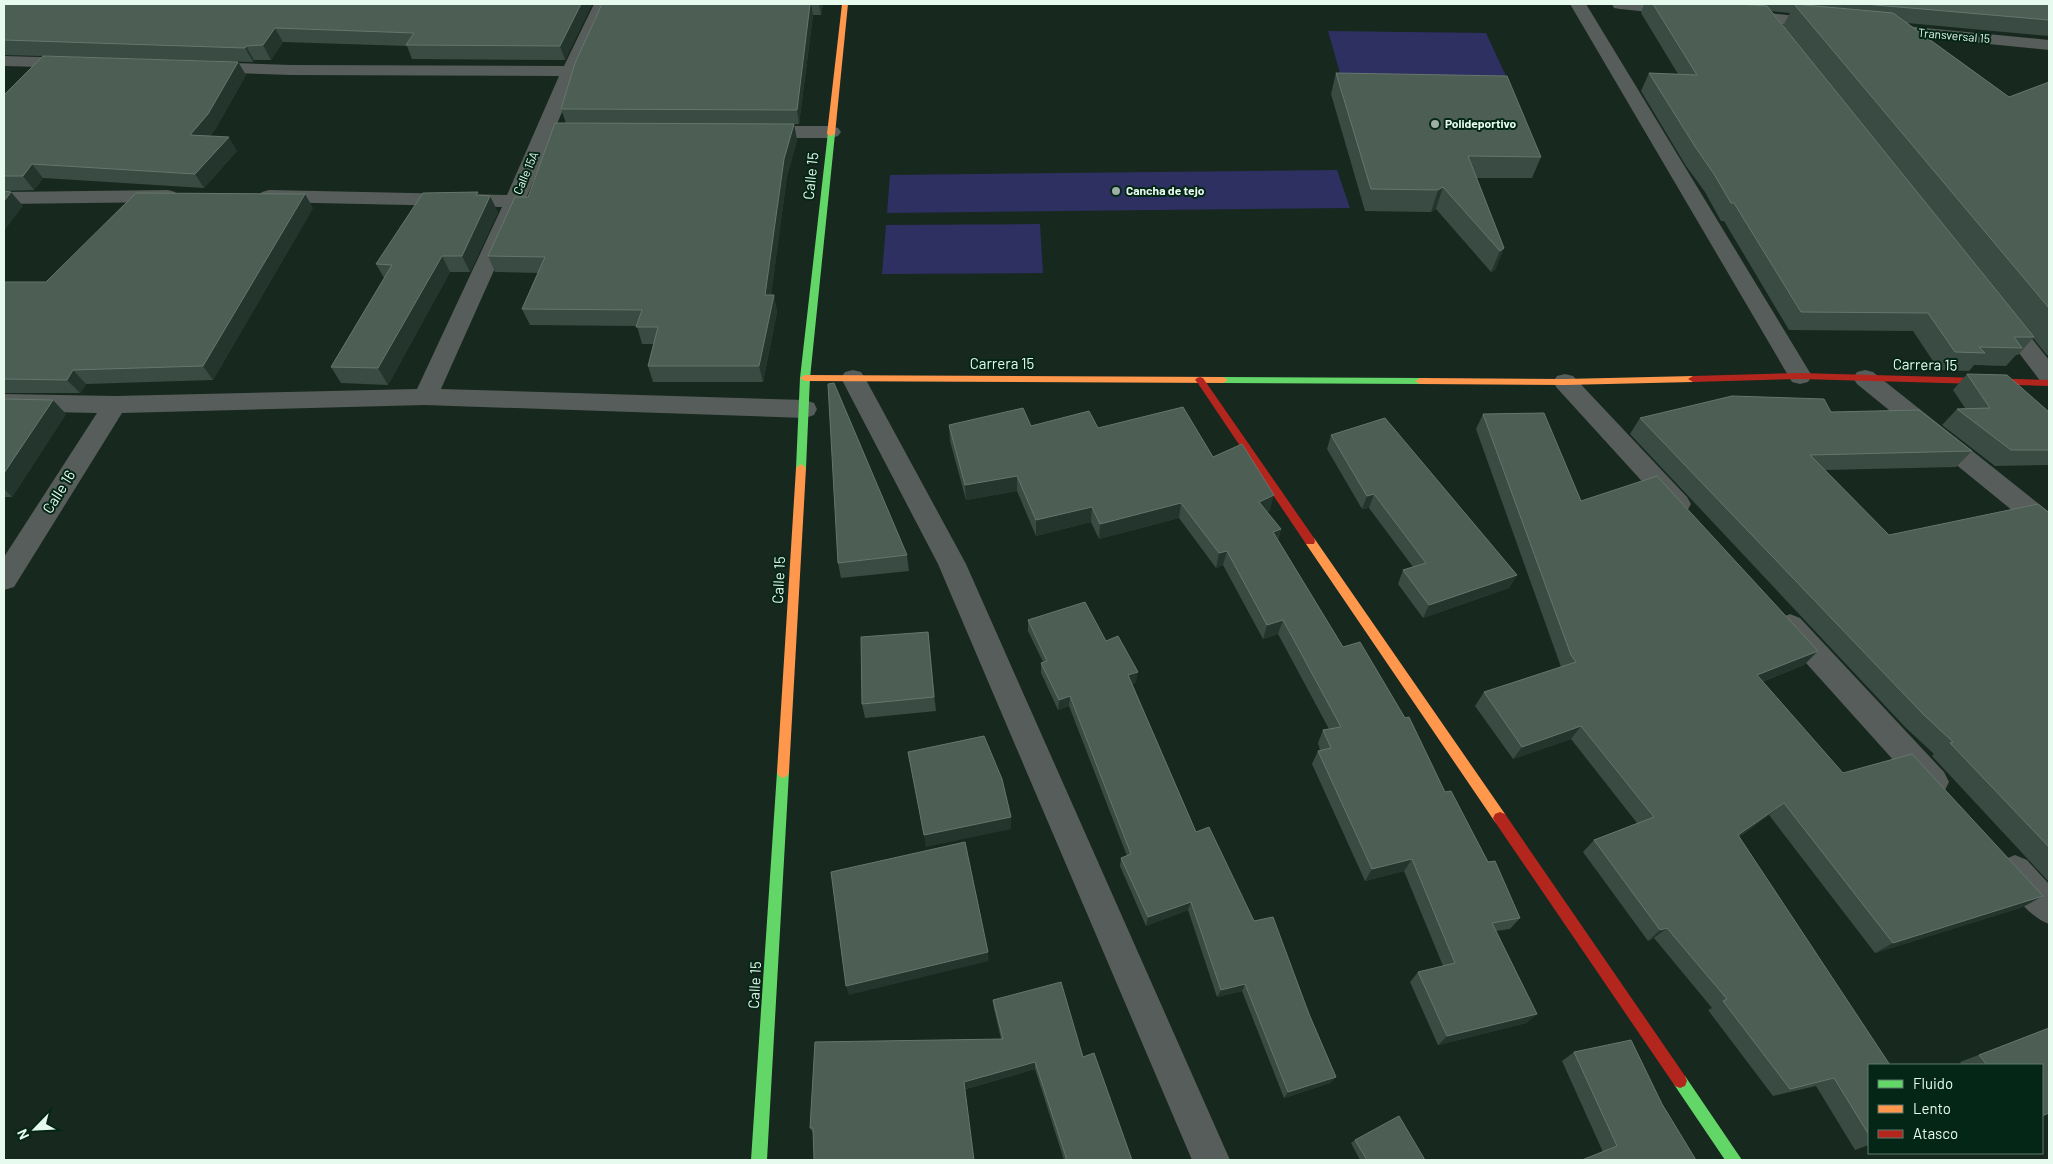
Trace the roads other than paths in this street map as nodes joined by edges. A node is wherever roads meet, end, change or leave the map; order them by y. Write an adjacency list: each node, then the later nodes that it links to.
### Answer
1 (602, 4): 15 (street, Calle 15A)
2 (845, 4): 17 (street, Calle 15)
3 (1578, 4): 23 (street)
4 (1620, 4): 5 (street)
5 (1697, 11)
6 (1726, 14): 7 (street)
7 (1764, 18): 8 (street); 10 (street)
8 (1843, 25)
9 (1872, 28): 11 (street, Transversal 15)
10 (1782, 41)
11 (2049, 45)
12 (4, 61): 13 (street)
13 (93, 64)
14 (192, 67): 15 (street)
15 (570, 71): 21 (street, Calle 15A)
16 (742, 132): 17 (street)
17 (831, 132): 25 (street, Calle 15)
18 (248, 195): 21 (street)
19 (190, 196): 20 (street)
20 (4, 198)
21 (514, 201): 31 (street, Calle 15A)
22 (1987, 298): 24 (street)
23 (1800, 376): 27 (street, Carrera 15); 29 (street, Carrera 15)
24 (2049, 376)
25 (805, 378): 26 (street, Carrera 15); 34 (street, Calle 15)
26 (853, 378): 28 (street, Carrera 15); 44 (street)
27 (1865, 378): 30 (street, Carrera 15); 36 (street)
28 (1200, 380): 29 (street, Carrera 15); 45 (street)
29 (1565, 382): 35 (street)
30 (2049, 383)
31 (425, 398): 33 (street); 34 (street)
32 (4, 402): 33 (street)
33 (114, 405): 37 (street, Calle 16)
34 (805, 409): 43 (street, Calle 15)
35 (1693, 521)
36 (2049, 526)
37 (14, 552): 38 (street, Calle 16)
38 (4, 579)
39 (1774, 608): 40 (street)
40 (1948, 798)
41 (1996, 849): 42 (street)
42 (2049, 908)
43 (760, 1160)
44 (1211, 1160)
45 (1734, 1160)

